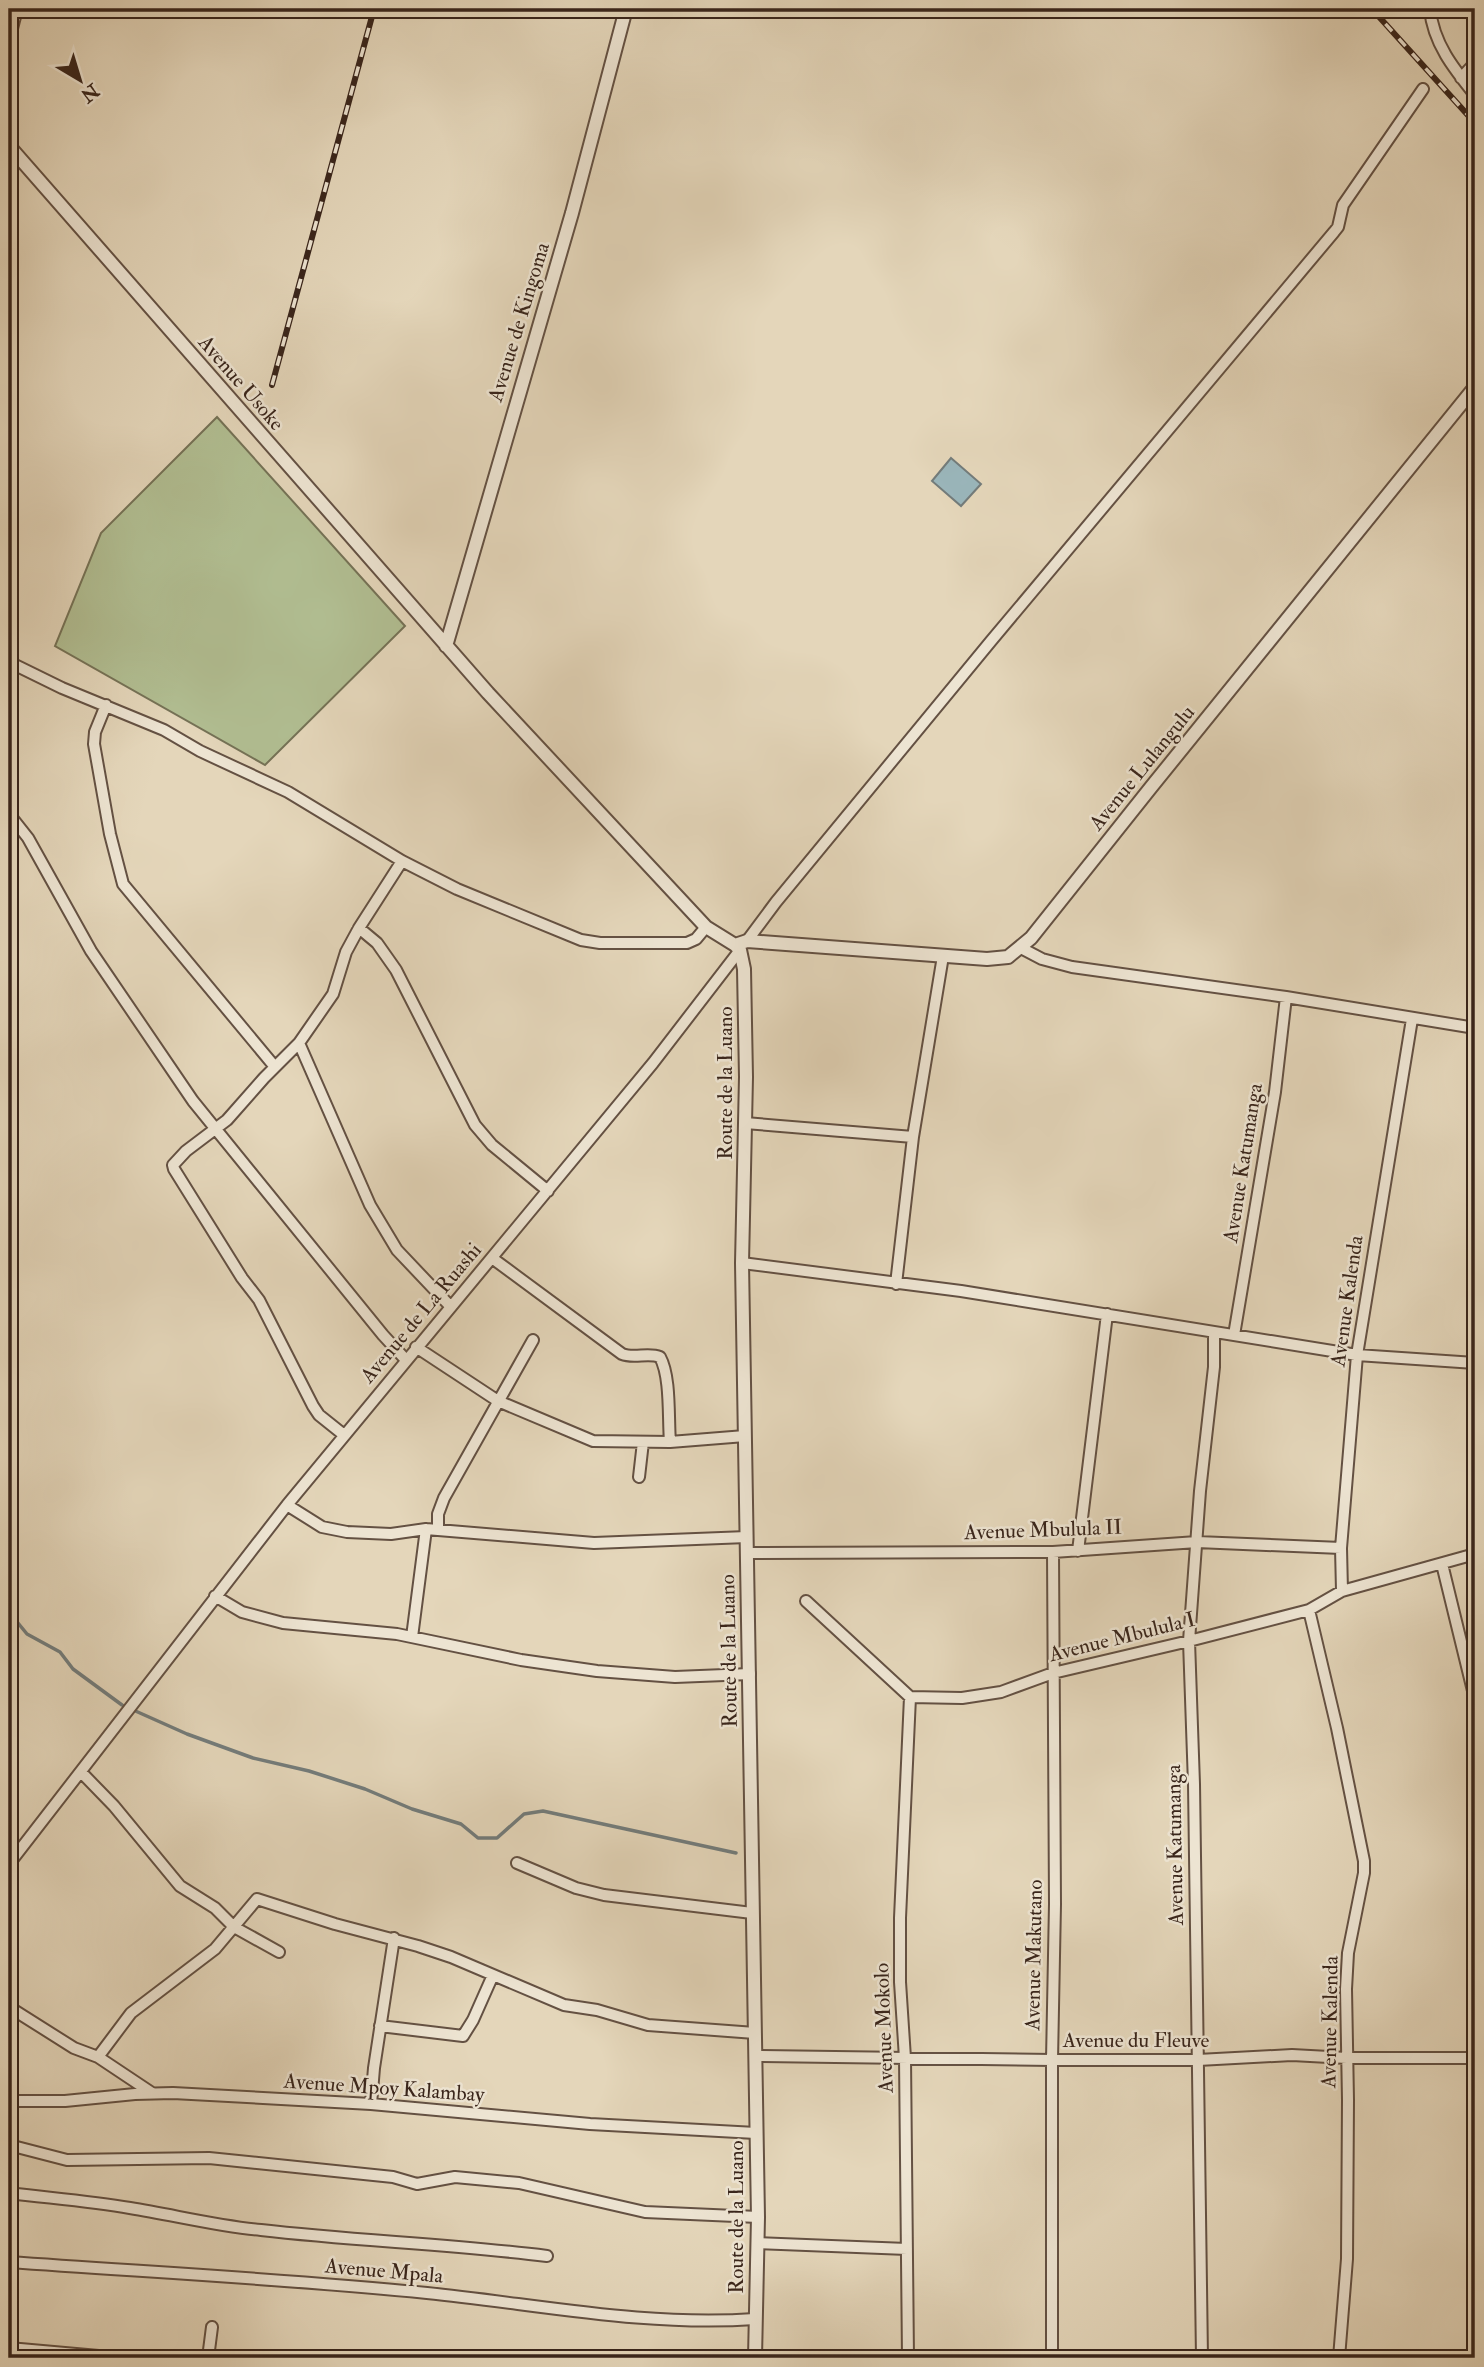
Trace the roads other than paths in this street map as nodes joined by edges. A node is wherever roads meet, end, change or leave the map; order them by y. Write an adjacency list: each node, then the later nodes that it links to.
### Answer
1 (16, 9): 4 (street)
2 (626, 9): 11 (street, Avenue de Kingoma)
3 (1430, 9): 6 (street)
4 (9, 36)
5 (1475, 63): 6 (street)
6 (1461, 78): 8 (street)
7 (1423, 89): 18 (street, Avenue de La Ruashi)
8 (1475, 95)
9 (9, 146): 11 (street, Avenue Usoke)
10 (1475, 387): 19 (street, Avenue Lulangulu)
11 (446, 646): 16 (street, Avenue Usoke)
12 (9, 662): 13 (street)
13 (106, 705): 15 (street); 25 (street)
14 (9, 814): 27 (street)
15 (402, 861): 16 (street); 17 (street)
16 (706, 927): 18 (street, Avenue Usoke)
17 (359, 928): 24 (street); 29 (street)
18 (741, 946): 20 (street); 26 (street, Route de la Luano); 29 (street, Avenue de La Ruashi)
19 (1021, 948): 20 (street); 21 (street)
20 (943, 956): 28 (street)
21 (1286, 998): 22 (street); 36 (street, Avenue Katumanga)
22 (1412, 1019): 23 (street); 39 (street, Avenue Kalenda)
23 (1475, 1028)
24 (299, 1043): 25 (street); 33 (street)
25 (275, 1067): 27 (street)
26 (745, 1123): 28 (street); 31 (street, Route de la Luano)
27 (215, 1128): 40 (street); 43 (street)
28 (913, 1137): 32 (street)
29 (548, 1191): 30 (street, Avenue de La Ruashi)
30 (492, 1258): 33 (street, Avenue de La Ruashi); 46 (street)
31 (742, 1263): 32 (street); 44 (street, Route de la Luano)
32 (896, 1284): 34 (street)
33 (450, 1307): 38 (street, Avenue de La Ruashi)
34 (1107, 1314): 35 (street); 54 (street)
35 (1214, 1333): 36 (street); 52 (street, Avenue Katumanga)
36 (1234, 1335): 39 (street)
37 (533, 1340): 42 (street)
38 (416, 1348): 40 (street, Avenue de La Ruashi); 42 (street)
39 (1357, 1355): 41 (street); 53 (street, Avenue Kalenda)
40 (406, 1360): 43 (street, Avenue de La Ruashi)
41 (1475, 1363)
42 (498, 1401): 45 (street); 50 (street)
43 (344, 1435): 48 (street, Avenue de La Ruashi)
44 (745, 1436): 46 (street); 51 (street, Route de la Luano)
45 (643, 1442): 46 (street); 47 (street)
46 (670, 1442)
47 (639, 1477)
48 (287, 1505): 49 (street); 60 (street, Avenue de La Ruashi)
49 (426, 1528): 50 (street); 63 (street)
50 (438, 1529): 51 (street)
51 (747, 1537): 56 (street, Route de la Luano)
52 (1197, 1542): 53 (street, Avenue Mbulula II); 54 (street, Avenue Mbulula II); 64 (street, Avenue Katumanga)
53 (1341, 1548): 59 (street, Avenue Kalenda)
54 (1078, 1551): 55 (street, Avenue Mbulula II)
55 (1053, 1552): 56 (street, Avenue Mbulula II); 65 (street, Avenue Makutano)
56 (747, 1553): 66 (street, Route de la Luano)
57 (1475, 1554): 58 (street, Avenue Mbulula I)
58 (1442, 1564): 59 (street, Avenue Mbulula I); 68 (street)
59 (1342, 1591): 62 (street, Avenue Mbulula I)
60 (215, 1596): 63 (street); 69 (street, Avenue de La Ruashi)
61 (806, 1601): 67 (street)
62 (1309, 1610): 64 (street, Avenue Mbulula I); 83 (street, Avenue Kalenda)
63 (412, 1637): 66 (street)
64 (1189, 1641): 65 (street, Avenue Mbulula I); 86 (street, Avenue Katumanga)
65 (1054, 1673): 67 (street, Avenue Mbulula I); 85 (street, Avenue Makutano)
66 (750, 1674): 72 (street, Route de la Luano)
67 (910, 1697): 82 (street, Avenue Mokolo)
68 (1475, 1699)
69 (81, 1772): 71 (street, Avenue de La Ruashi); 73 (street)
70 (516, 1863): 72 (street)
71 (9, 1864)
72 (752, 1913): 79 (street, Route de la Luano)
73 (234, 1927): 74 (street); 75 (street); 81 (street)
74 (394, 1938): 76 (street); 78 (street)
75 (279, 1952)
76 (493, 1975): 78 (street); 79 (street)
77 (9, 2007): 81 (street)
78 (380, 2026): 89 (street)
79 (755, 2034): 80 (street, Route de la Luano)
80 (755, 2056): 82 (street, Avenue du Fleuve); 90 (street, Route de la Luano)
81 (99, 2057): 87 (street)
82 (905, 2058): 85 (street, Avenue du Fleuve); 95 (street, Avenue Mokolo)
83 (1347, 2058): 84 (street, Avenue du Fleuve); 86 (street, Avenue du Fleuve); 109 (street, Avenue Kalenda)
84 (1475, 2058)
85 (1052, 2060): 86 (street, Avenue du Fleuve); 107 (street, Avenue Makutano)
86 (1199, 2060): 108 (street, Avenue Katumanga)
87 (152, 2094): 88 (street, Avenue Mpoy Kalambay); 89 (street, Avenue Mpoy Kalambay)
88 (9, 2101)
89 (371, 2104): 90 (street, Avenue Mpoy Kalambay)
90 (756, 2133): 93 (street, Route de la Luano)
91 (9, 2145): 93 (street)
92 (9, 2193): 96 (street)
93 (758, 2217): 94 (street, Route de la Luano)
94 (757, 2243): 95 (street); 98 (street, Route de la Luano)
95 (907, 2249): 106 (street, Avenue Mokolo)
96 (547, 2256)
97 (9, 2262): 98 (street, Avenue Mpala)
98 (755, 2319): 105 (street, Route de la Luano)
99 (212, 2327): 104 (street)
100 (9, 2348): 101 (street)
101 (121, 2358)
102 (157, 2358): 103 (street)
103 (174, 2358)
104 (208, 2358)
105 (755, 2358)
106 (908, 2358)
107 (1052, 2358)
108 (1202, 2358)
109 (1339, 2358)

